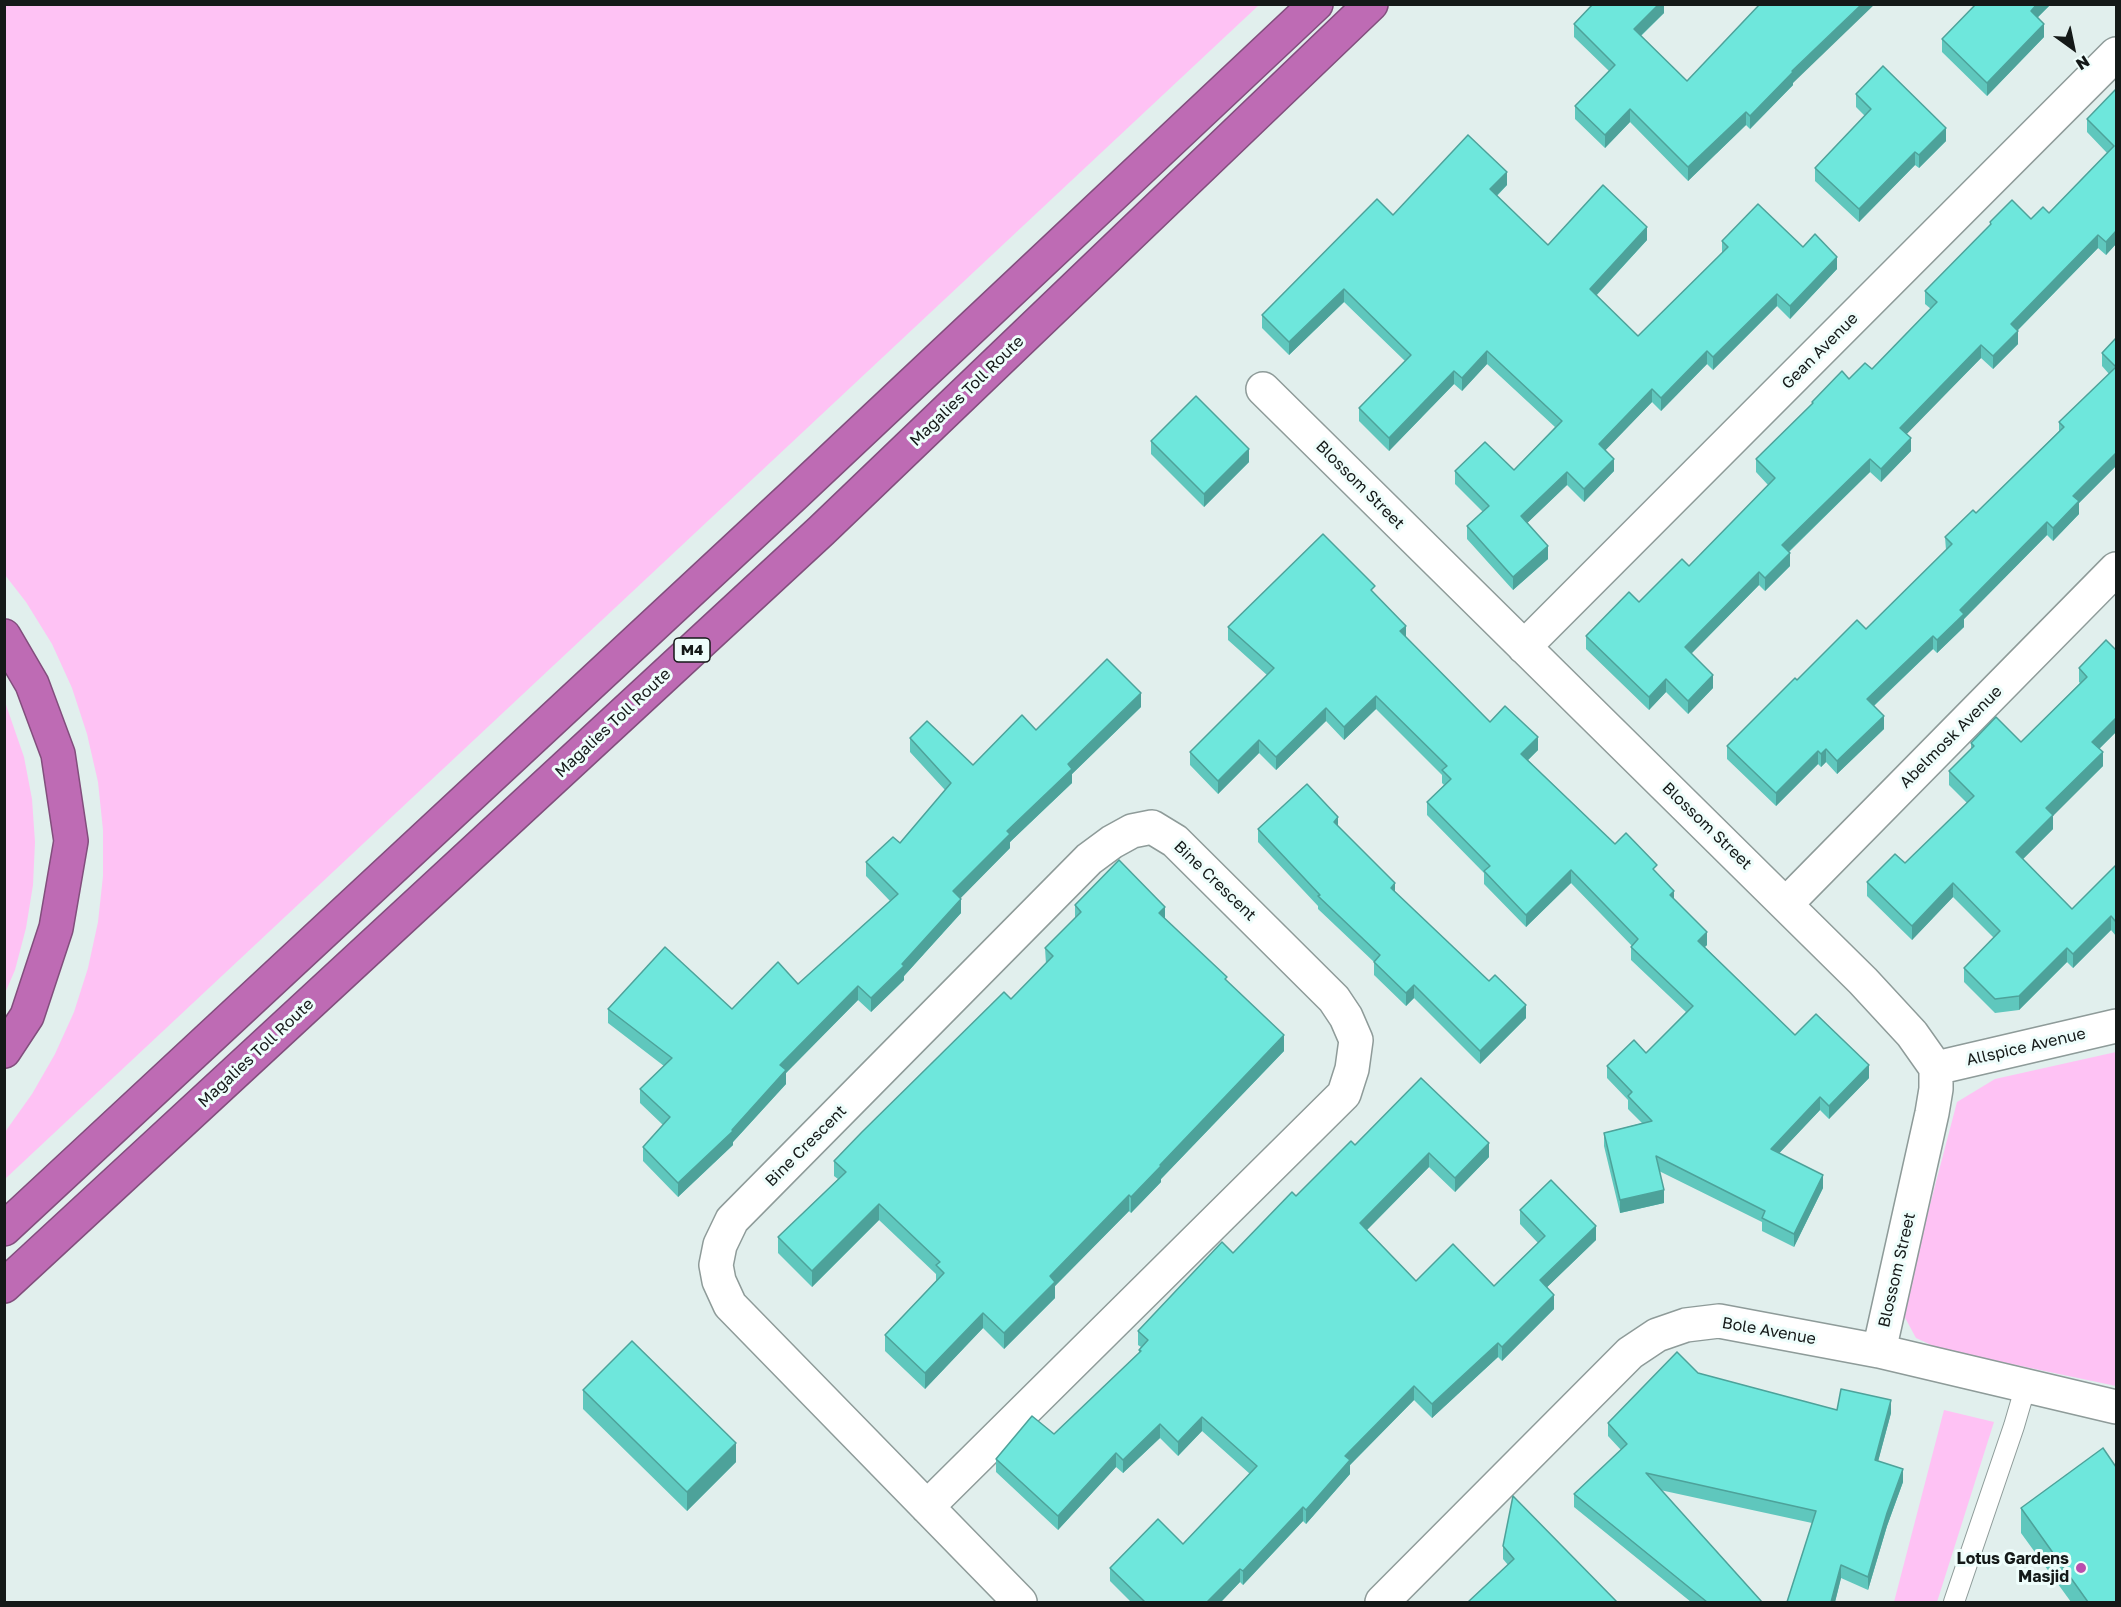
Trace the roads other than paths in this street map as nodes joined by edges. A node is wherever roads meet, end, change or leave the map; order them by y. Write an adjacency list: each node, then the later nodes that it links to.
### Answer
1 (1316, 4): 12 (highway, M4)
2 (1371, 4): 13 (highway, Magalies Toll Route / M4)
3 (2116, 54): 7 (street, Gean Avenue)
4 (1263, 389): 7 (street, Blossom Street)
5 (2116, 569): 8 (street, Abelmosk Avenue)
6 (4, 636): 10 (highway)
7 (1524, 647): 8 (street, Blossom Street)
8 (1786, 904): 11 (street, Blossom Street)
9 (2116, 1026): 11 (street, Allspice Avenue)
10 (4, 1051)
11 (1936, 1068): 14 (street, Blossom Street)
12 (4, 1229)
13 (4, 1286)
14 (1878, 1351): 15 (street, Bole Avenue); 19 (street, Bole Avenue)
15 (2026, 1385): 16 (street, Bole Avenue); 20 (lane)
16 (2116, 1407)
17 (927, 1507): 17 (street, Bine Crescent); 18 (street, Bine Crescent)
18 (1020, 1602)
19 (1382, 1602)
20 (1954, 1602)

